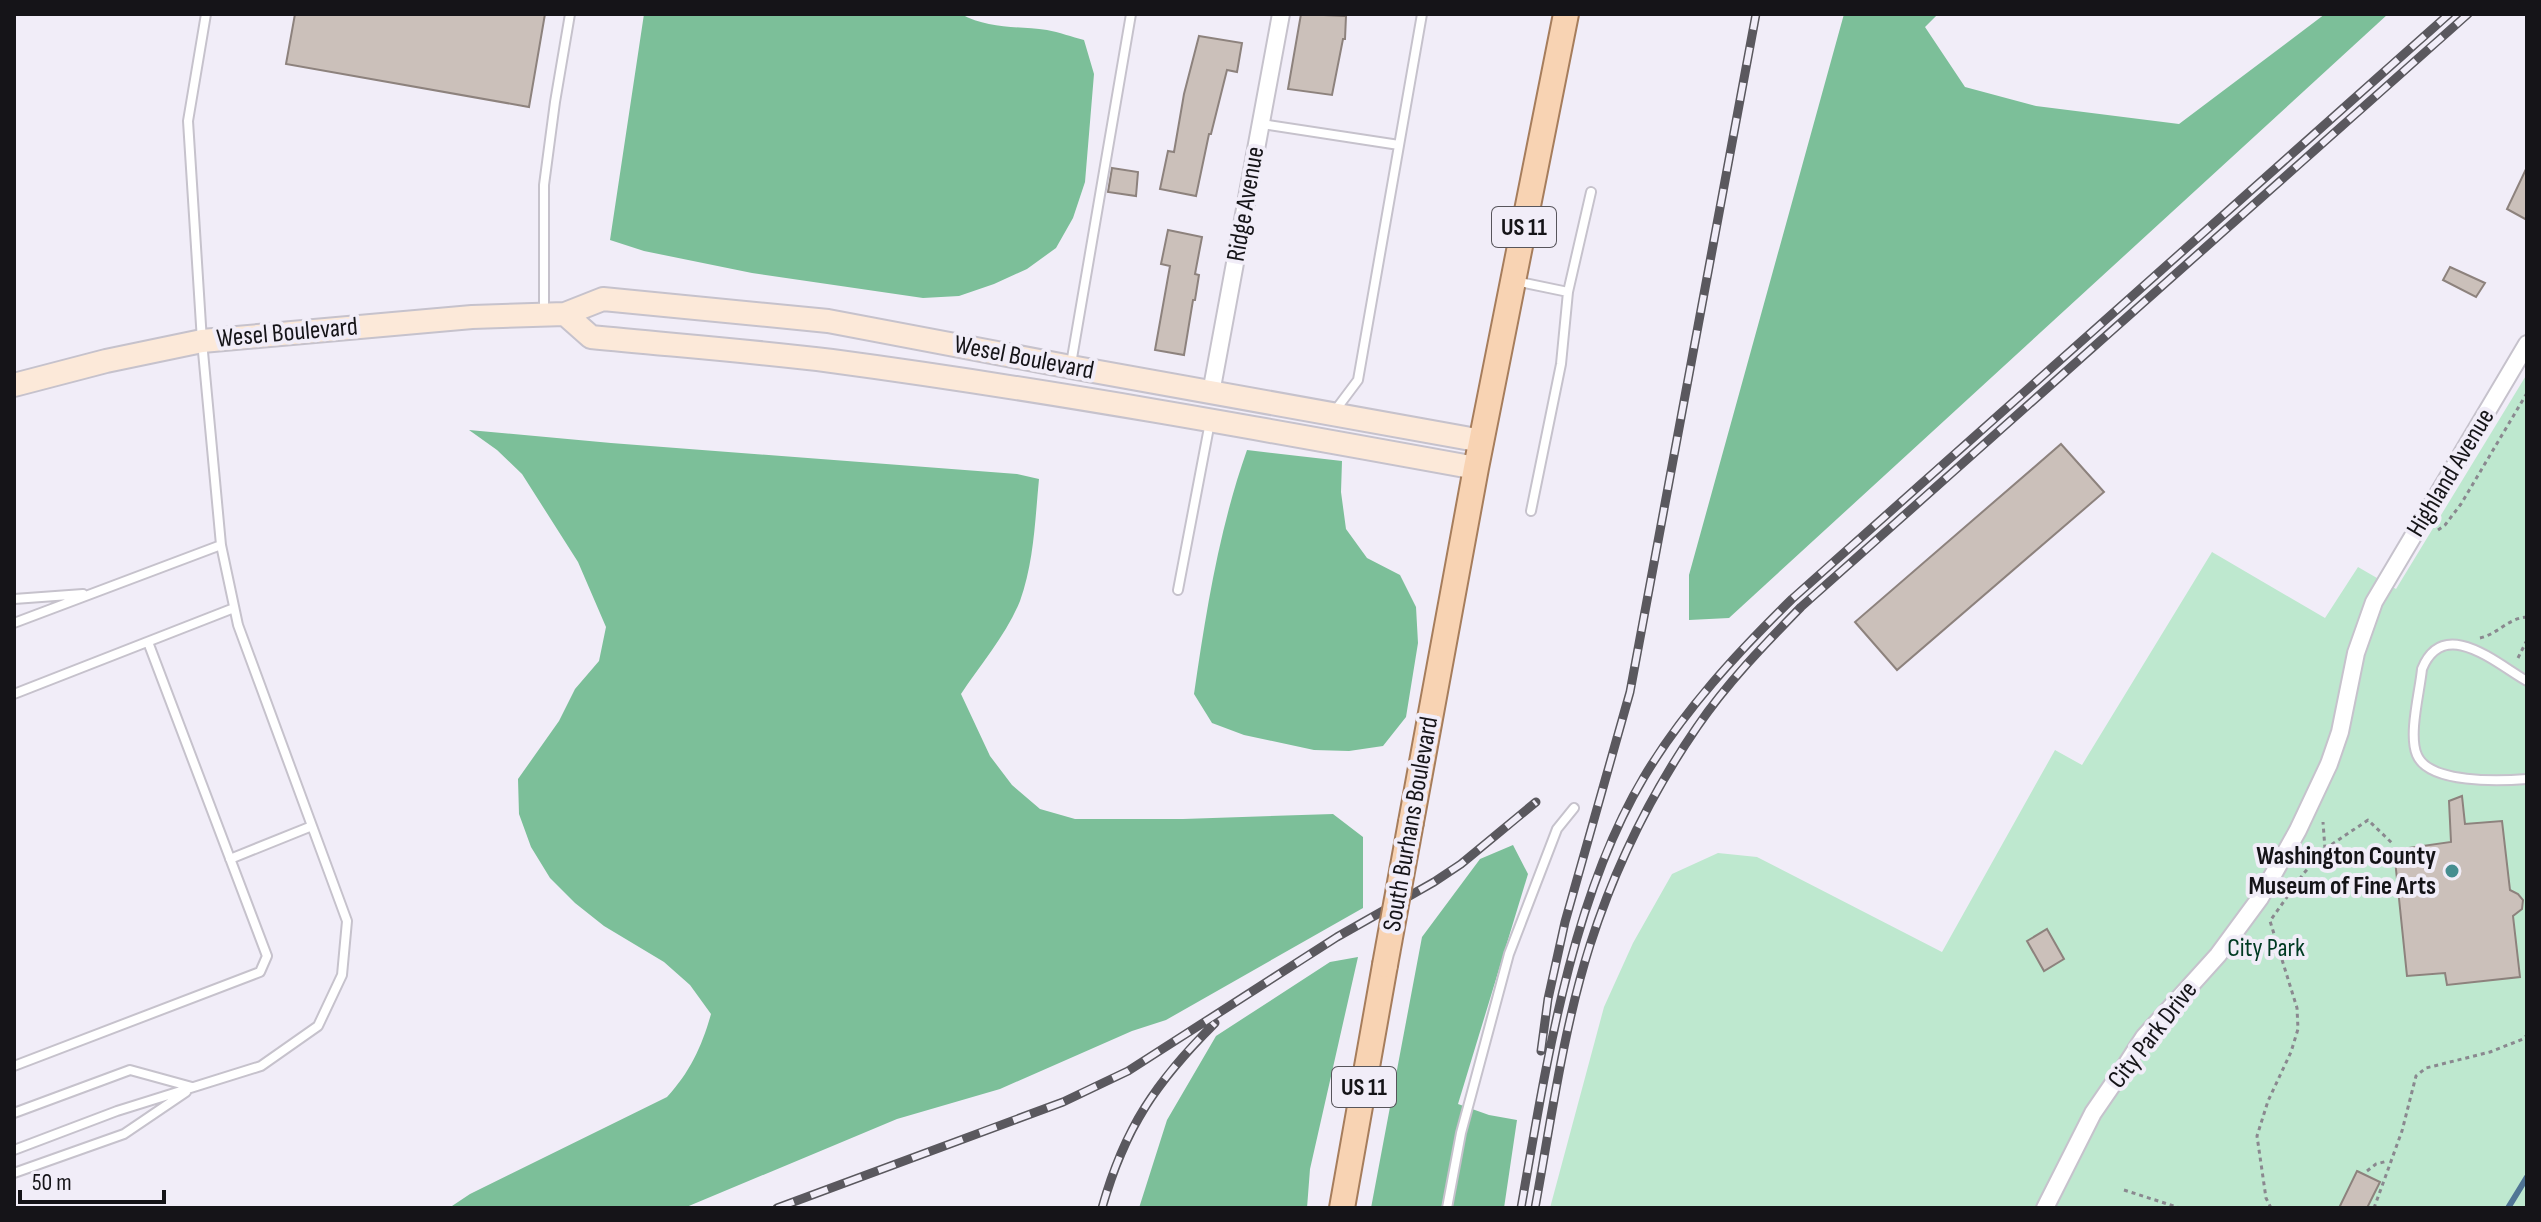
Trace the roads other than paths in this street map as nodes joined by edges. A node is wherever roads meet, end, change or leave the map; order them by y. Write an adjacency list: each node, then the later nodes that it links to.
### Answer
1 (206, 14): 13 (lane)
2 (570, 14): 12 (lane)
3 (1131, 14): 15 (lane)
4 (1281, 14): 7 (street, Ridge Avenue)
5 (1422, 14): 8 (lane)
6 (1566, 14): 10 (main road, US 11)
7 (1261, 123): 8 (lane); 17 (street, Ridge Avenue)
8 (1399, 145): 18 (lane)
9 (1591, 192): 11 (lane)
10 (1514, 281): 11 (lane); 20 (main road, US 11)
11 (1568, 292): 22 (lane)
12 (554, 314): 13 (main road, Wesel Boulevard); 15 (main road, Wesel Boulevard); 19 (main road, Wesel Boulevard)
13 (202, 341): 16 (main road, Wesel Boulevard); 23 (lane)
14 (2527, 344): 27 (street, Highland Avenue)
15 (1071, 367): 17 (main road, Wesel Boulevard)
16 (14, 385)
17 (1211, 393): 18 (main road, Wesel Boulevard)
18 (1332, 415): 20 (main road, Wesel Boulevard)
19 (1210, 421): 21 (main road, Wesel Boulevard); 24 (lane)
20 (1482, 441): 21 (main road, South Burhans Boulevard / US 11)
21 (1476, 468): 42 (main road, South Burhans Boulevard / US 11, bridge)
22 (1531, 511)
23 (221, 545): 25 (lane); 28 (lane)
24 (1178, 590)
25 (96, 593): 26 (lane); 29 (lane)
26 (14, 599)
27 (2374, 602): 44 (street, City Park Drive)
28 (234, 608): 30 (lane); 35 (lane)
29 (14, 623)
30 (148, 642): 32 (lane); 36 (lane)
31 (2527, 681): 33 (lane)
32 (14, 694)
33 (2527, 779)
34 (1574, 808): 43 (lane)
35 (312, 826): 36 (lane); 38 (lane)
36 (230, 859): 37 (lane)
37 (14, 1066)
38 (193, 1087): 39 (lane); 40 (lane); 41 (lane)
39 (14, 1113)
40 (14, 1150)
41 (14, 1173)
42 (1342, 1208)
43 (1447, 1208)
44 (2045, 1208)

